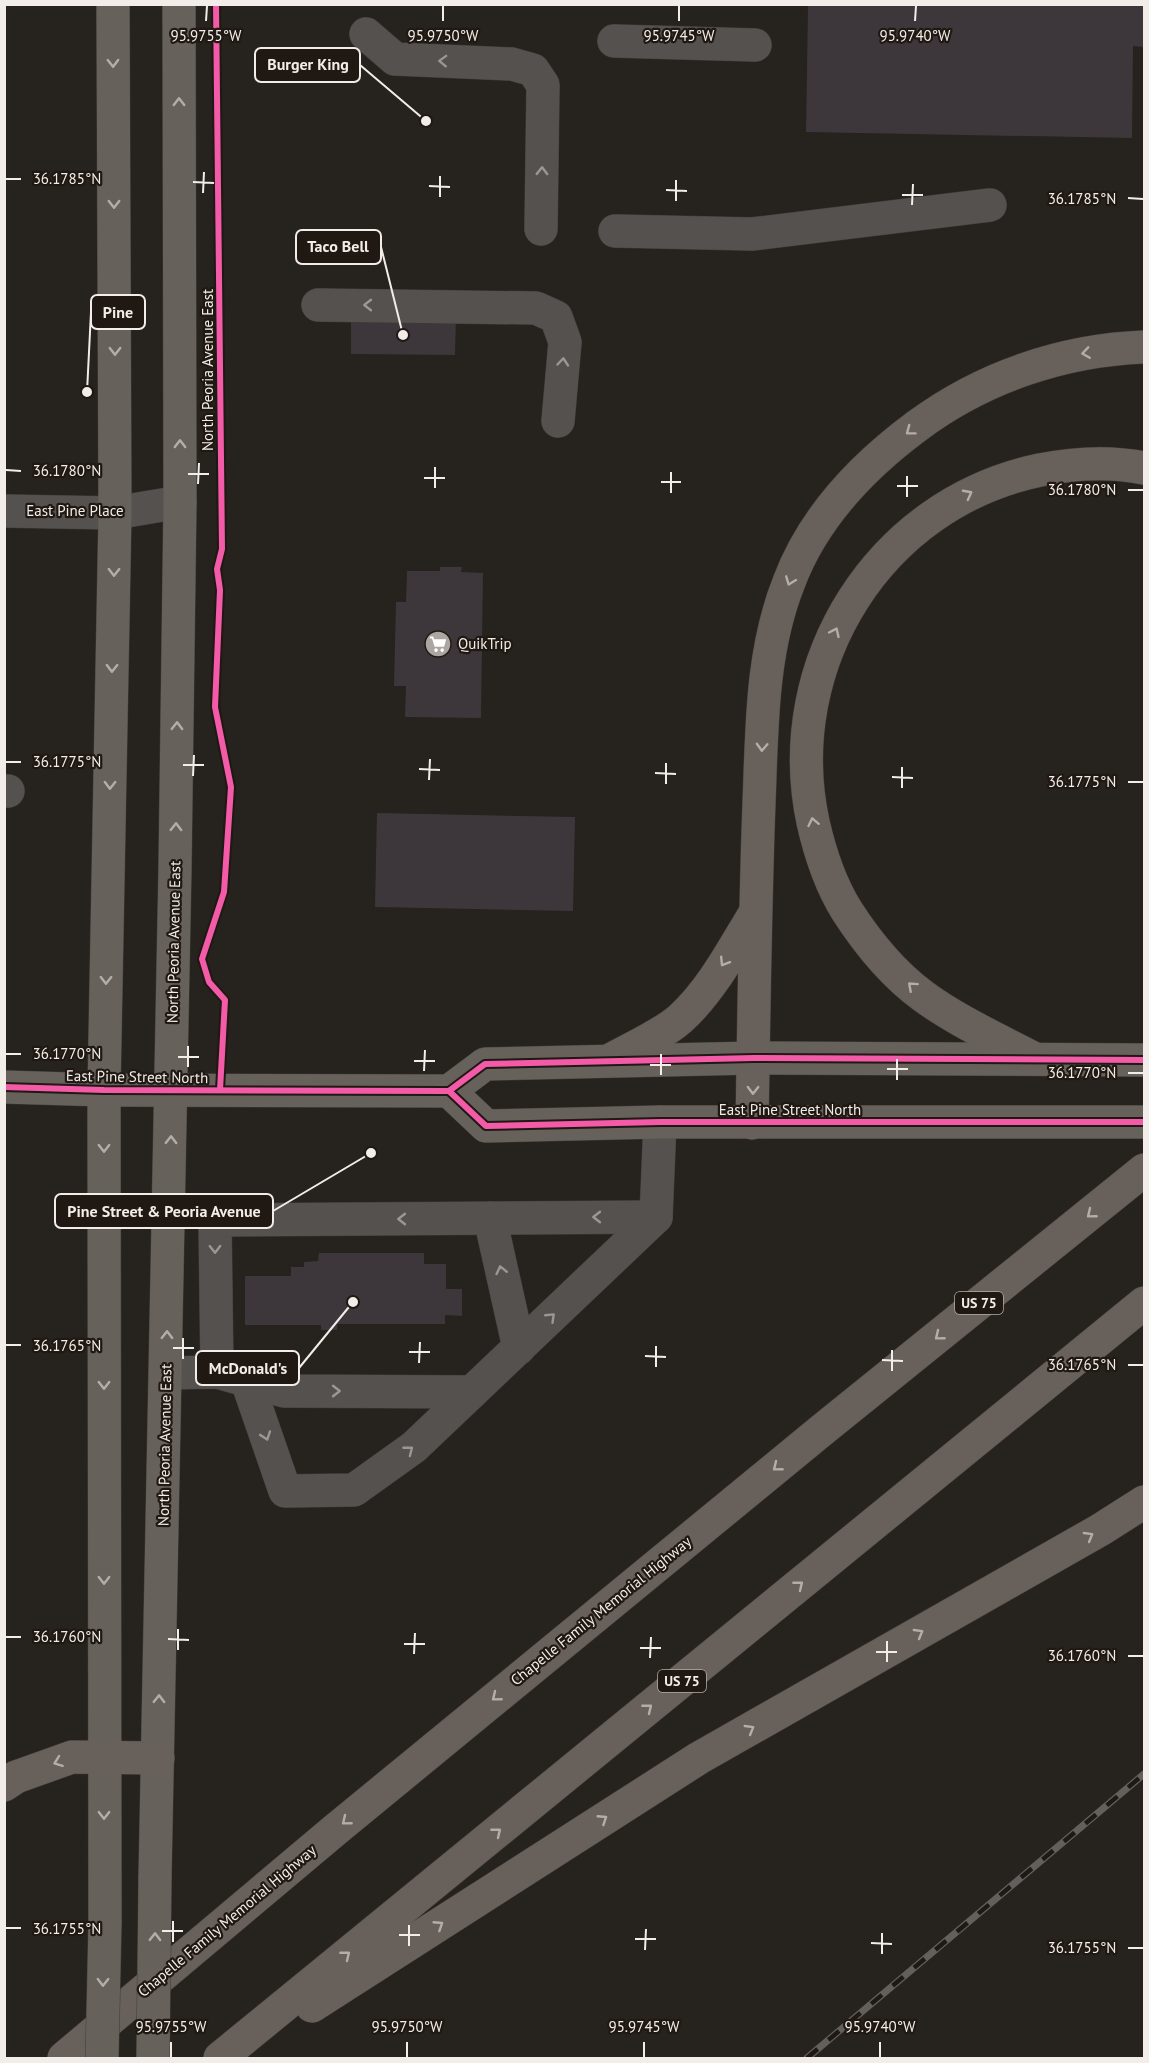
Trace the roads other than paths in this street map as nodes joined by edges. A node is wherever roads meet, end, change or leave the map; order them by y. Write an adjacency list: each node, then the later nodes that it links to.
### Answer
1 (113, 4): 15 (main road, one-way to 15)
2 (179, 4): 13 (main road, North Peoria Avenue East, one-way to 2)
3 (366, 34): 7 (street, one-way to 3)
4 (614, 41): 5 (street)
5 (755, 45)
6 (990, 205): 8 (street)
7 (541, 229)
8 (615, 231)
9 (318, 305): 11 (street, one-way to 9)
10 (1144, 347): 16 (highway, one-way to 16)
11 (558, 421)
12 (1144, 468): 19 (highway, one-way to 12)
13 (180, 502): 15 (street, East Pine Place); 23 (main road, North Peoria Avenue East, one-way to 13)
14 (4, 511): 15 (street, East Pine Place)
15 (115, 513): 22 (main road, one-way to 22)
16 (755, 913): 17 (highway); 18 (highway, one-way to 18)
17 (754, 1058): 18 (main road); 19 (main road); 26 (highway, one-way to 26)
18 (612, 1059): 24 (main road)
19 (1035, 1059): 20 (main road)
20 (1144, 1060)
21 (4, 1087): 22 (main road, East Pine Street North)
22 (105, 1090): 23 (main road, East Pine Street North); 37 (main road, one-way to 37)
23 (172, 1090): 24 (main road, East Pine Street North); 33 (main road, North Peoria Avenue East, one-way to 23)
24 (449, 1091): 25 (main road, East Pine Street North)
25 (660, 1122): 26 (main road, East Pine Street North); 29 (street)
26 (753, 1122): 27 (main road, East Pine Street North)
27 (1144, 1122)
28 (1142, 1172): 40 (highway, Chapelle Family Memorial Highway / US 75, one-way to 40)
29 (656, 1217): 30 (street, one-way to 30); 32 (street, one-way to 29)
30 (490, 1218): 32 (street, one-way to 30); 34 (street, one-way to 34)
31 (1144, 1302): 43 (highway, US 75, one-way to 31)
32 (519, 1348): 35 (street)
33 (166, 1373): 34 (street); 38 (main road, North Peoria Avenue East, one-way to 33)
34 (232, 1376): 35 (street, one-way to 35); 35 (street, one-way to 35)
35 (472, 1392)
36 (1144, 1502): 44 (highway, one-way to 36)
37 (103, 1757): 38 (highway); 39 (highway, one-way to 39); 41 (main road, one-way to 41, bridge)
38 (158, 1758): 42 (main road, North Peoria Avenue East, one-way to 38, bridge)
39 (4, 1785)
40 (64, 2058)
41 (102, 2058)
42 (153, 2058)
43 (220, 2058)
44 (231, 2058)

